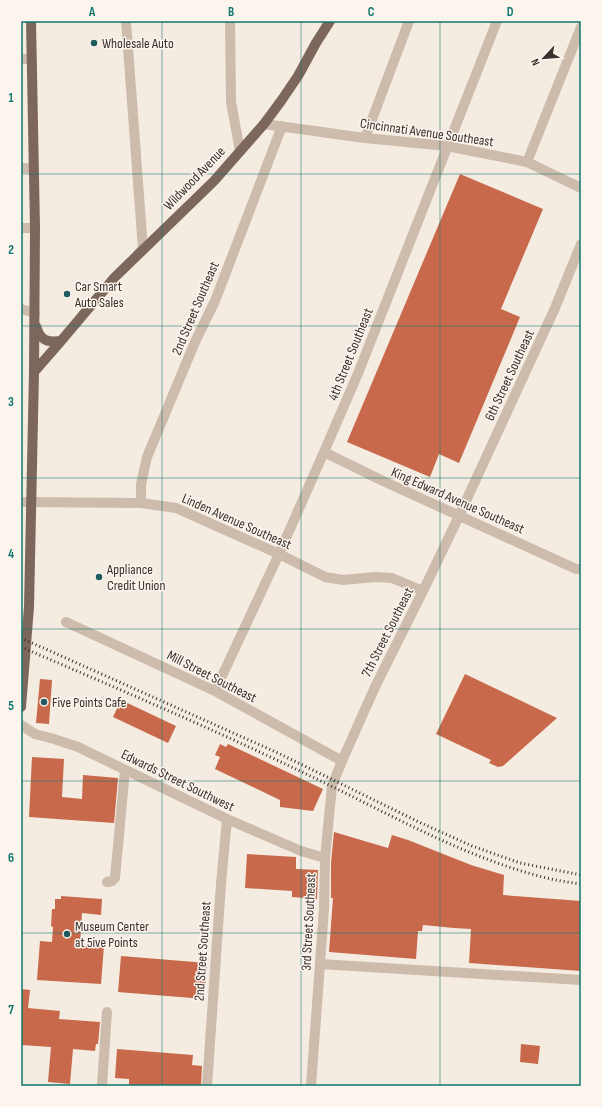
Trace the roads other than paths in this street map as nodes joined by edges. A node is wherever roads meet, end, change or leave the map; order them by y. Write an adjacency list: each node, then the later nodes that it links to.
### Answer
1 (31, 21): 9 (main road)
2 (126, 21): 22 (street)
3 (230, 21): 14 (street)
4 (409, 21): 12 (street)
5 (497, 21): 13 (street, 4th Street Southeast)
6 (329, 22): 10 (main road, Wildwood Avenue)
7 (581, 28): 15 (street)
8 (21, 59): 9 (street)
9 (32, 59): 17 (main road)
10 (264, 124): 11 (street, Cincinnati Avenue Southeast); 14 (main road, Wildwood Avenue)
11 (282, 126): 12 (street, Cincinnati Avenue Southeast); 30 (street, 2nd Street Southeast)
12 (365, 138): 13 (street, Cincinnati Avenue Southeast)
13 (447, 146): 15 (street, Cincinnati Avenue Southeast); 27 (street, 4th Street Southeast)
14 (240, 151): 22 (main road, Wildwood Avenue)
15 (527, 162): 18 (street, Cincinnati Avenue Southeast)
16 (21, 168): 17 (street)
17 (33, 168): 20 (main road)
18 (581, 188)
19 (21, 228): 20 (street)
20 (35, 228): 24 (main road)
21 (581, 244): 31 (street, 6th Street Southeast)
22 (134, 258): 25 (main road, Wildwood Avenue)
23 (21, 309): 24 (street)
24 (35, 316): 25 (main road); 26 (main road)
25 (61, 341): 26 (main road, Wildwood Avenue)
26 (34, 372): 29 (main road)
27 (324, 452): 31 (street, King Edward Avenue Southeast); 32 (street, 4th Street Southeast)
28 (21, 502): 29 (street, Linden Avenue Southeast)
29 (32, 502): 30 (street, Linden Avenue Southeast); 37 (main road)
30 (141, 504): 32 (street, Linden Avenue Southeast)
31 (459, 516): 33 (street, King Edward Avenue Southeast); 34 (street, 7th Street Southeast)
32 (279, 554): 34 (street, Linden Avenue Southeast); 36 (street, 4th Street Southeast)
33 (581, 569)
34 (423, 591): 39 (street, 7th Street Southeast)
35 (66, 622): 36 (street, Mill Street Southeast)
36 (214, 691): 39 (street, Mill Street Southeast)
37 (21, 707)
38 (21, 725): 40 (street, Edwards Street Southwest)
39 (342, 761): 42 (street, 3rd Street Southeast)
40 (125, 770): 41 (street, Edwards Street Southwest); 43 (street)
41 (227, 819): 42 (street, Edwards Street Southwest); 48 (street, 2nd Street Southeast)
42 (325, 858): 44 (street, 3rd Street Southeast)
43 (107, 882)
44 (320, 964): 45 (street); 49 (street, 3rd Street Southeast)
45 (581, 980)
46 (107, 1012): 47 (street)
47 (102, 1086)
48 (207, 1086)
49 (311, 1086)

